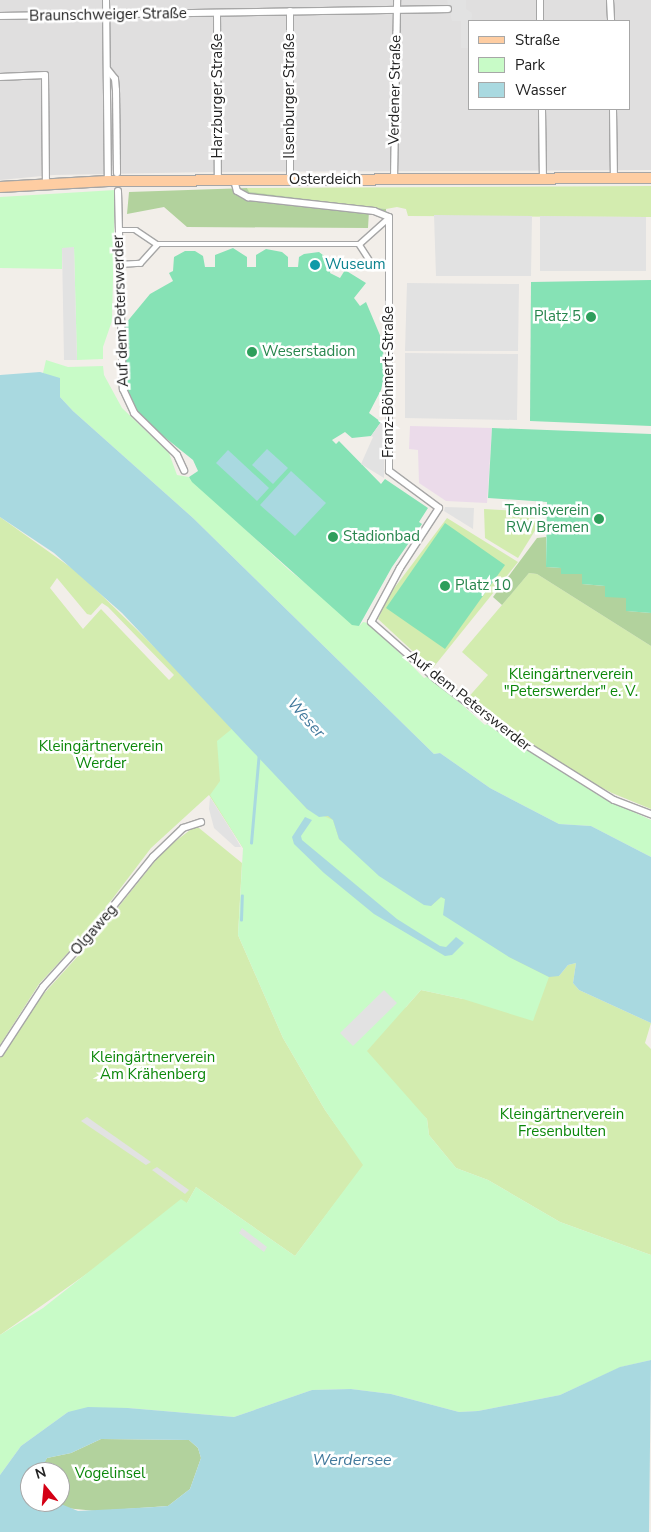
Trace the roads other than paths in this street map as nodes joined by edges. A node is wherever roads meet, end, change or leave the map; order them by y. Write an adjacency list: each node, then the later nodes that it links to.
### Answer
1 (106, 0): 9 (street)
2 (397, 0): 5 (street, Verdener Straße)
3 (540, 0): 11 (street)
4 (610, 0): 12 (street)
5 (397, 8): 6 (street, Braunschweiger Straße); 7 (street, Braunschweiger Straße); 21 (street, Verdener Straße)
6 (448, 9)
7 (290, 11): 8 (street, Braunschweiger Straße); 24 (street, Ilsenburger Straße)
8 (217, 13): 9 (street, Braunschweiger Straße); 22 (street, Harzburger Straße)
9 (107, 15): 10 (street, Braunschweiger Straße); 13 (street)
10 (0, 16)
11 (540, 20)
12 (611, 20)
13 (107, 69): 17 (street); 25 (street)
14 (0, 77): 26 (street)
15 (542, 110): 18 (street)
16 (613, 110): 19 (street)
17 (117, 174)
18 (543, 178): 19 (main road, Osterdeich); 21 (main road, Osterdeich)
19 (614, 178): 20 (main road, Osterdeich)
20 (651, 178)
21 (394, 179): 24 (main road, Osterdeich)
22 (218, 180): 23 (main road, Osterdeich); 25 (main road, Osterdeich)
23 (234, 180): 24 (main road, Osterdeich); 29 (street)
24 (290, 180)
25 (108, 181): 26 (main road, Osterdeich)
26 (46, 183): 27 (main road, Osterdeich)
27 (0, 187)
28 (118, 191): 30 (street, Auf dem Peterswerder)
29 (389, 217): 32 (street); 36 (street, Franz-Böhmert-Straße)
30 (118, 230): 31 (street); 34 (street, Auf dem Peterswerder)
31 (157, 244): 32 (street); 34 (street)
32 (359, 244): 33 (street)
33 (370, 261)
34 (118, 264): 35 (street, Auf dem Peterswerder)
35 (184, 470)
36 (371, 622): 37 (street, Auf dem Peterswerder)
37 (651, 814)
38 (201, 822): 39 (street, Olgaweg)
39 (0, 1053)

